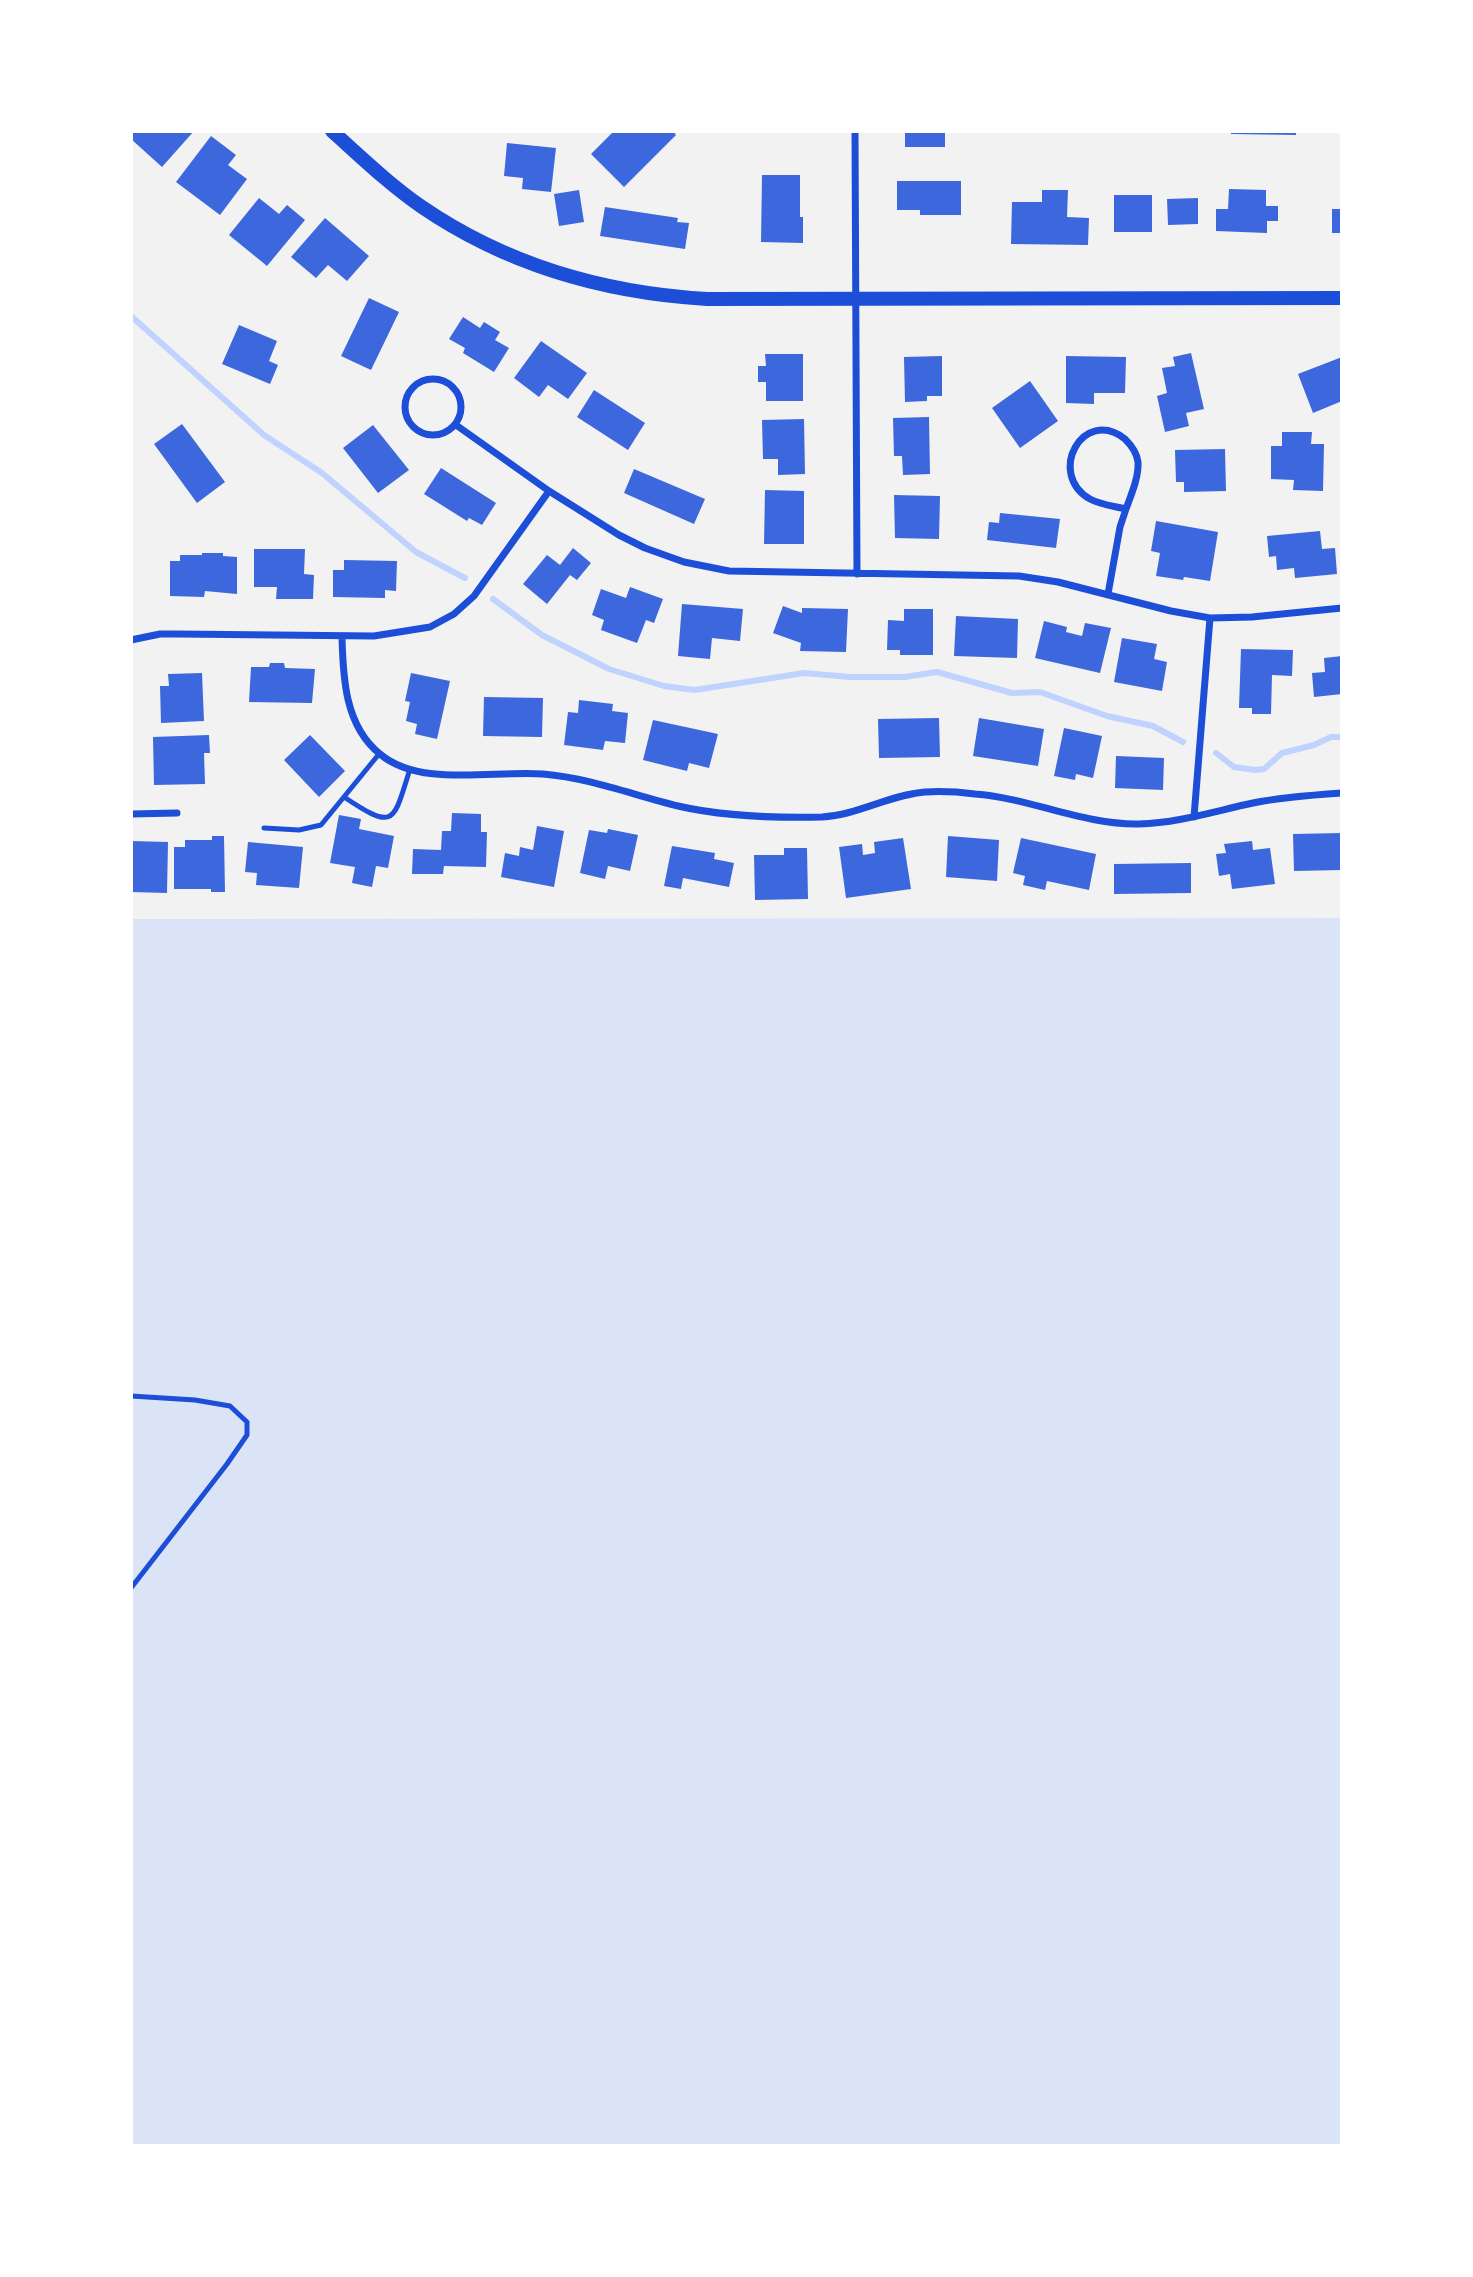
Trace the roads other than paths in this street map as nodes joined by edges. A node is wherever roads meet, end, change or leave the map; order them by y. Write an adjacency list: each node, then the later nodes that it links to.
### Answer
1 (332, 131): 4 (main road)
2 (855, 131): 4 (street)
3 (1342, 298): 4 (main road)
4 (855, 299): 8 (street)
5 (456, 425): 5 (street); 6 (street)
6 (549, 491): 8 (street); 12 (street)
7 (1126, 509): 7 (street); 9 (street)
8 (857, 574): 9 (street)
9 (1108, 594): 11 (street)
10 (1342, 608): 11 (street)
11 (1210, 618): 20 (street)
12 (342, 637): 13 (street); 14 (street)
13 (131, 640)
14 (379, 754): 15 (street); 17 (lane)
15 (410, 769): 17 (lane); 20 (street)
16 (1342, 793): 20 (street)
17 (344, 797): 21 (lane)
18 (177, 813): 19 (street)
19 (131, 814)
20 (1194, 817)
21 (264, 828)
22 (131, 1396): 23 (lane)
23 (131, 1588)

